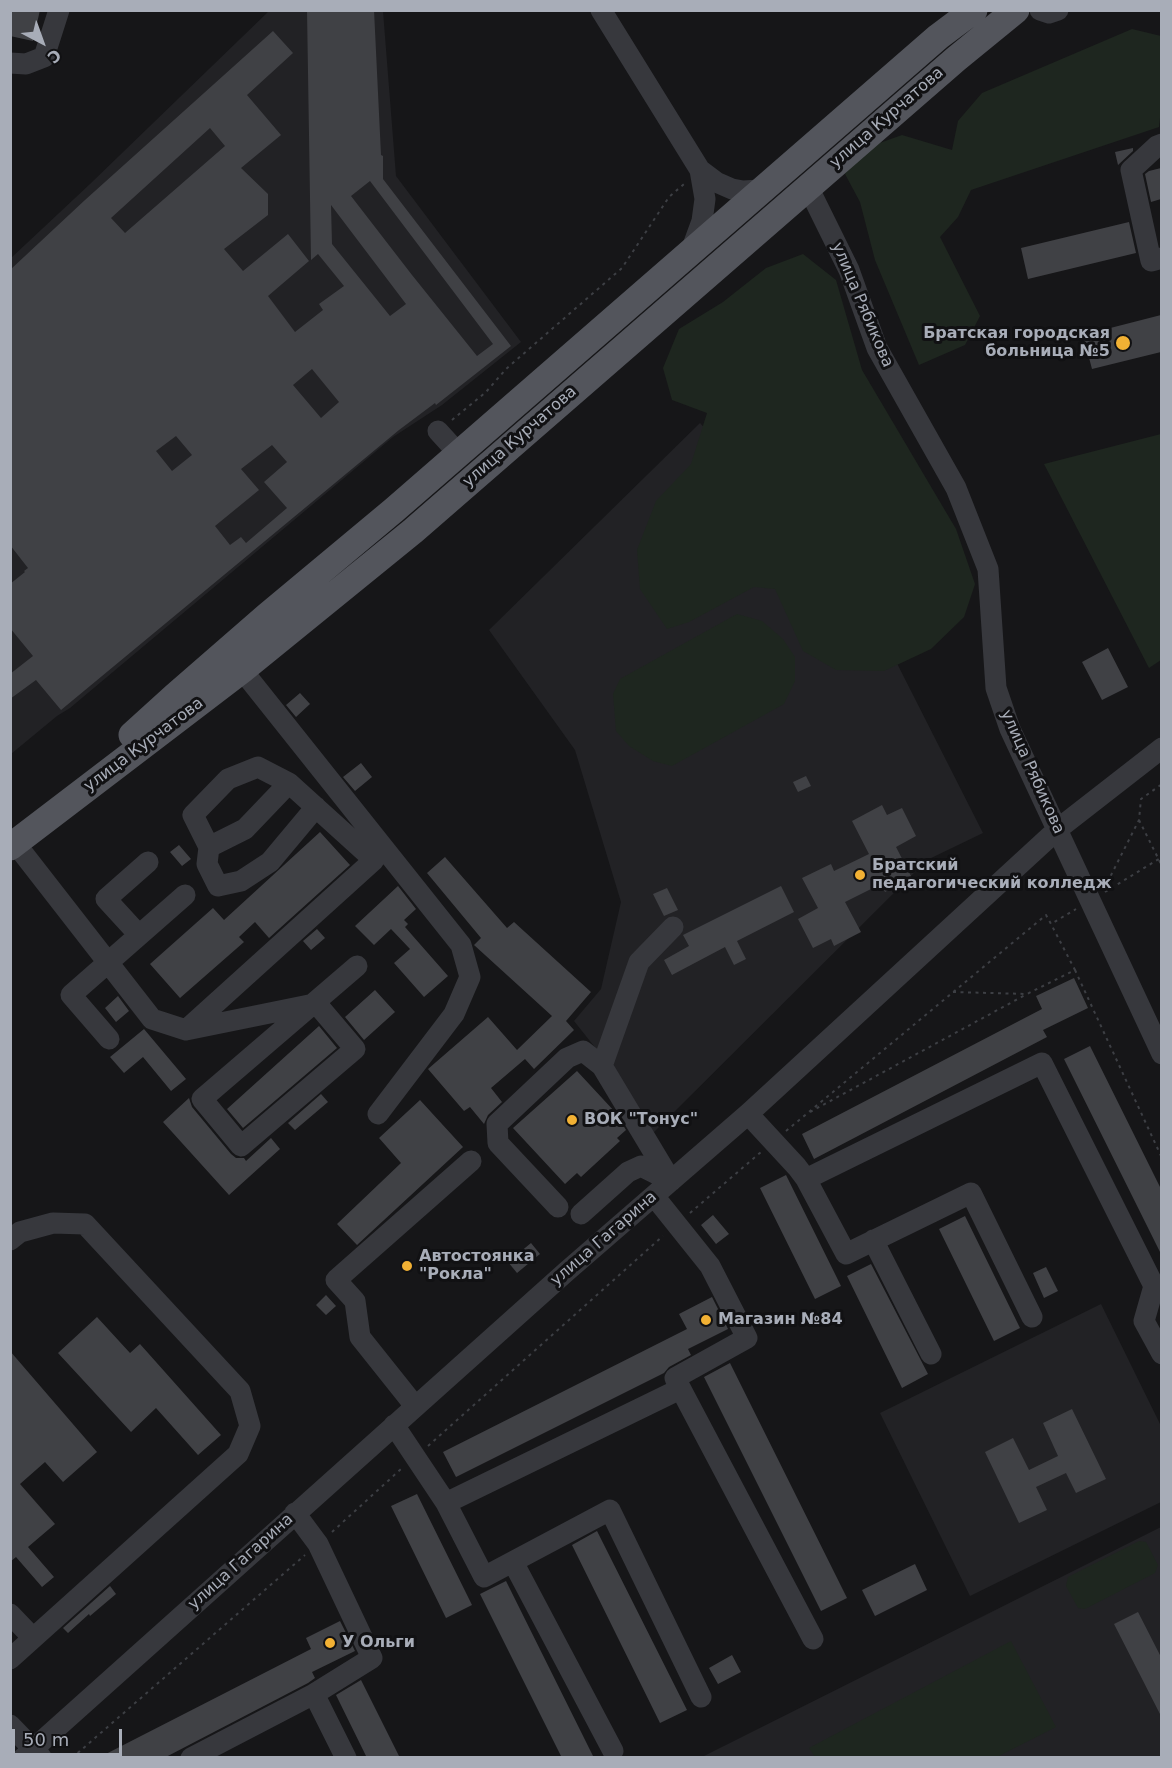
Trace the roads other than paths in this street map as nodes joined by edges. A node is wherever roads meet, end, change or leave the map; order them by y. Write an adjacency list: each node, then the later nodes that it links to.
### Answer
1 (59, 10): 9 (street)
2 (601, 10): 11 (street)
3 (975, 10): 7 (main road)
4 (1016, 10): 8 (main road, улица Курчатова)
5 (1040, 10): 6 (street)
6 (1058, 10)
7 (938, 37): 8 (main road); 13 (main road)
8 (956, 59): 12 (main road, улица Курчатова)
9 (10, 63)
10 (1161, 144): 15 (street)
11 (693, 176): 13 (street); 14 (street)
12 (808, 187): 19 (main road, улица Курчатова); 24 (street, улица Рябикова)
13 (761, 190): 14 (main road)
14 (691, 251): 17 (main road)
15 (1161, 258)
16 (438, 431): 17 (street)
17 (458, 453): 18 (main road)
18 (394, 510): 19 (main road); 25 (main road)
19 (412, 531): 20 (main road, улица Курчатова)
20 (242, 670): 25 (main road, улица Курчатова); 38 (street)
21 (1161, 748): 24 (street, улица Гагарина)
22 (290, 783): 23 (street); 26 (street); 26 (street)
23 (316, 807): 26 (street); 34 (street)
24 (1058, 829): 36 (street, улица Рябикова); 39 (street, улица Гагарина)
25 (13, 845): 31 (street)
26 (209, 847)
27 (148, 862): 30 (street)
28 (185, 895): 30 (street)
29 (673, 927): 37 (street)
30 (139, 935): 31 (street)
31 (107, 963): 34 (street); 35 (street)
32 (357, 966): 33 (street)
33 (316, 1003): 33 (street); 34 (street)
34 (186, 1030)
35 (109, 1039)
36 (1161, 1054)
37 (602, 1066): 42 (street); 44 (street)
38 (378, 1114)
39 (748, 1114): 41 (street); 42 (street, улица Гагарина)
40 (471, 1161): 52 (street)
41 (806, 1179): 47 (street); 50 (street)
42 (671, 1181): 43 (street, улица Гагарина); 45 (street)
43 (654, 1196): 51 (street); 52 (street, улица Гагарина)
44 (558, 1207)
45 (580, 1214)
46 (10, 1240): 58 (street)
47 (873, 1240): 48 (street); 49 (street)
48 (1032, 1317)
49 (931, 1354)
50 (1161, 1354)
51 (681, 1389): 54 (street); 59 (street)
52 (415, 1407): 53 (street, улица Гагарина)
53 (394, 1425): 54 (street); 55 (street, улица Гагарина)
54 (446, 1503): 56 (street)
55 (296, 1514): 61 (street); 65 (street, улица Гагарина)
56 (513, 1562): 62 (street); 64 (street)
57 (10, 1614): 58 (street)
58 (33, 1638): 60 (street)
59 (813, 1639)
60 (10, 1659)
61 (314, 1694): 66 (street); 67 (street)
62 (701, 1697)
63 (10, 1725): 65 (street)
64 (613, 1751)
65 (32, 1755)
66 (191, 1758)
67 (346, 1758)

